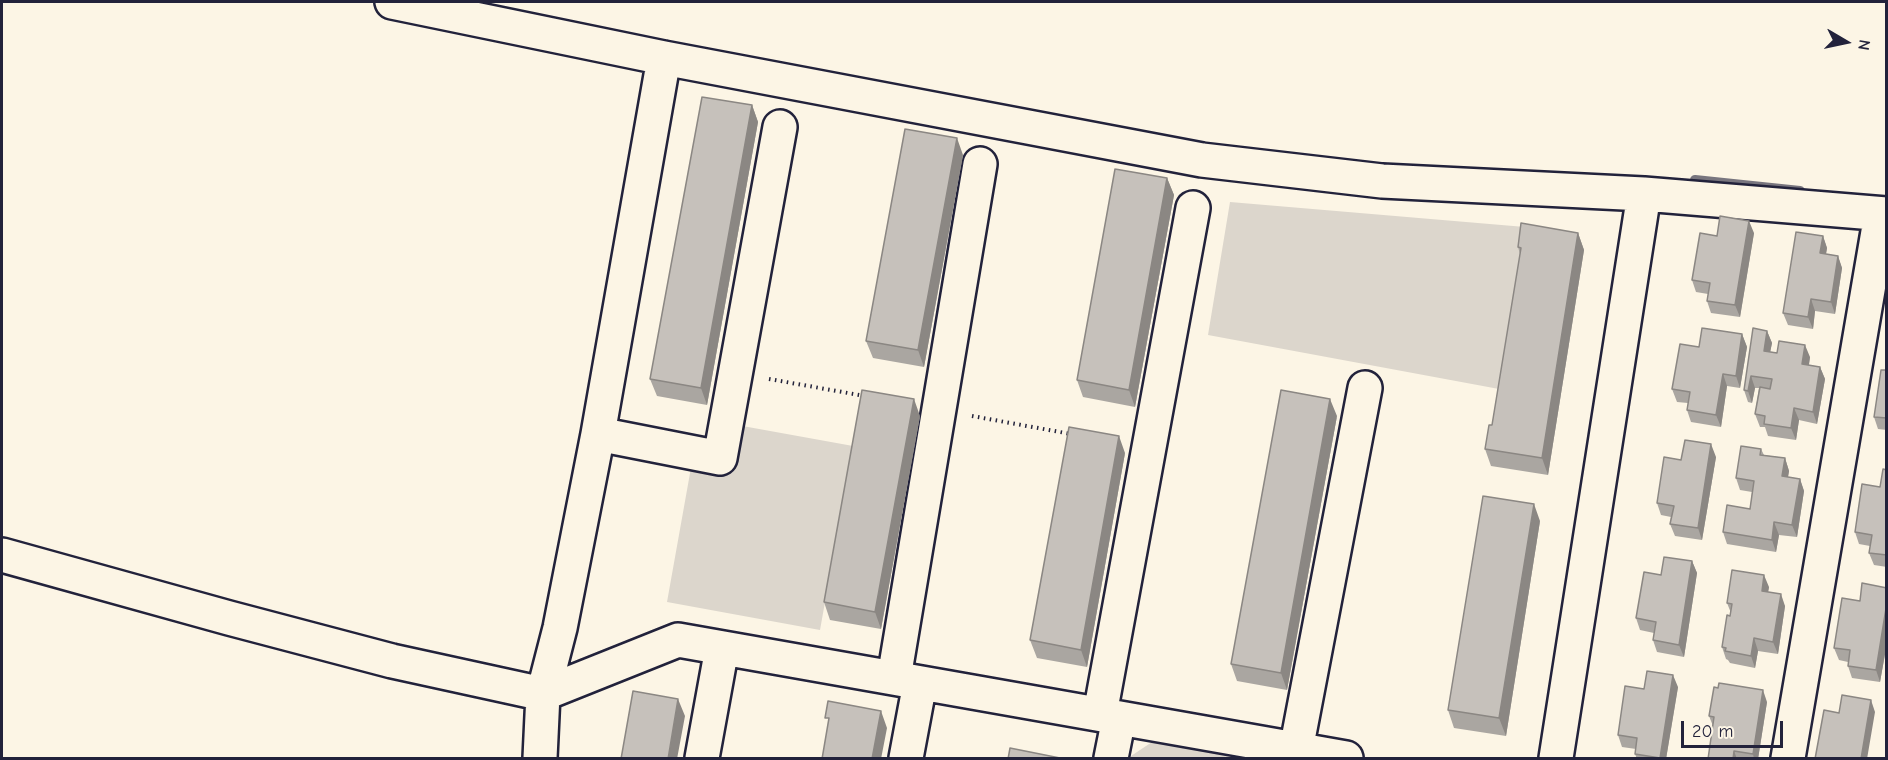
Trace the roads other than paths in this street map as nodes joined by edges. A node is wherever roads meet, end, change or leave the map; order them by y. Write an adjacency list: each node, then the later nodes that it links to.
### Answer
1 (392, 2): 2 (street)
2 (664, 58): 5 (street); 9 (street)
3 (780, 127): 9 (street)
4 (980, 164): 12 (street)
5 (1644, 194): 7 (street); 21 (street)
6 (1193, 208): 14 (street)
7 (1884, 214): 22 (street)
8 (1365, 388): 15 (street)
9 (598, 434): 13 (street)
10 (2, 555): 13 (street)
11 (722, 648): 12 (street); 13 (street); 17 (street)
12 (907, 680): 14 (street); 18 (street)
13 (543, 694): 16 (street)
14 (1109, 716): 15 (street); 19 (street)
15 (1296, 750): 20 (street)
16 (540, 759)
17 (702, 759)
18 (906, 759)
19 (1111, 759)
20 (1346, 759)
21 (1556, 759)
22 (1788, 759)

